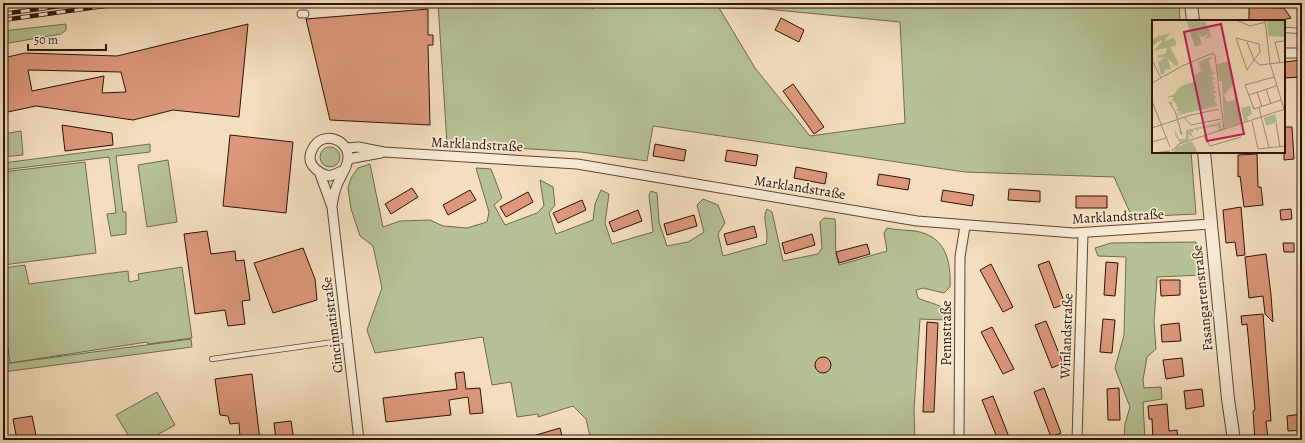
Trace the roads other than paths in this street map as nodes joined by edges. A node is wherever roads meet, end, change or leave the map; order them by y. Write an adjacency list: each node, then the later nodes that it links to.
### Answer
1 (1191, 3): 2 (street)
2 (1193, 20)
3 (1285, 30): 4 (lane)
4 (1302, 31)
5 (1285, 53): 6 (street)
6 (1302, 53)
7 (346, 148): 8 (street, Marklandstraße); 10 (street); 12 (street, Cincinnatistraße)
8 (384, 152): 10 (street, Marklandstraße); 15 (street, Marklandstraße)
9 (1204, 153): 14 (street, Fasangartenstraße)
10 (348, 159): 11 (street, Cincinnatistraße)
11 (342, 171): 12 (street); 13 (street, Cincinnatistraße)
12 (320, 174): 13 (street, Cincinnatistraße)
13 (332, 207): 17 (street, Cincinnatistraße)
14 (1211, 224): 16 (street, Marklandstraße); 22 (street, Fasangartenstraße)
15 (965, 226): 16 (street, Marklandstraße); 20 (street, Pennstraße)
16 (1083, 233): 21 (street, Winlandstraße)
17 (348, 340): 18 (lane); 19 (street, Cincinnatistraße)
18 (212, 359)
19 (359, 440)
20 (959, 440)
21 (1078, 440)
22 (1234, 440)

